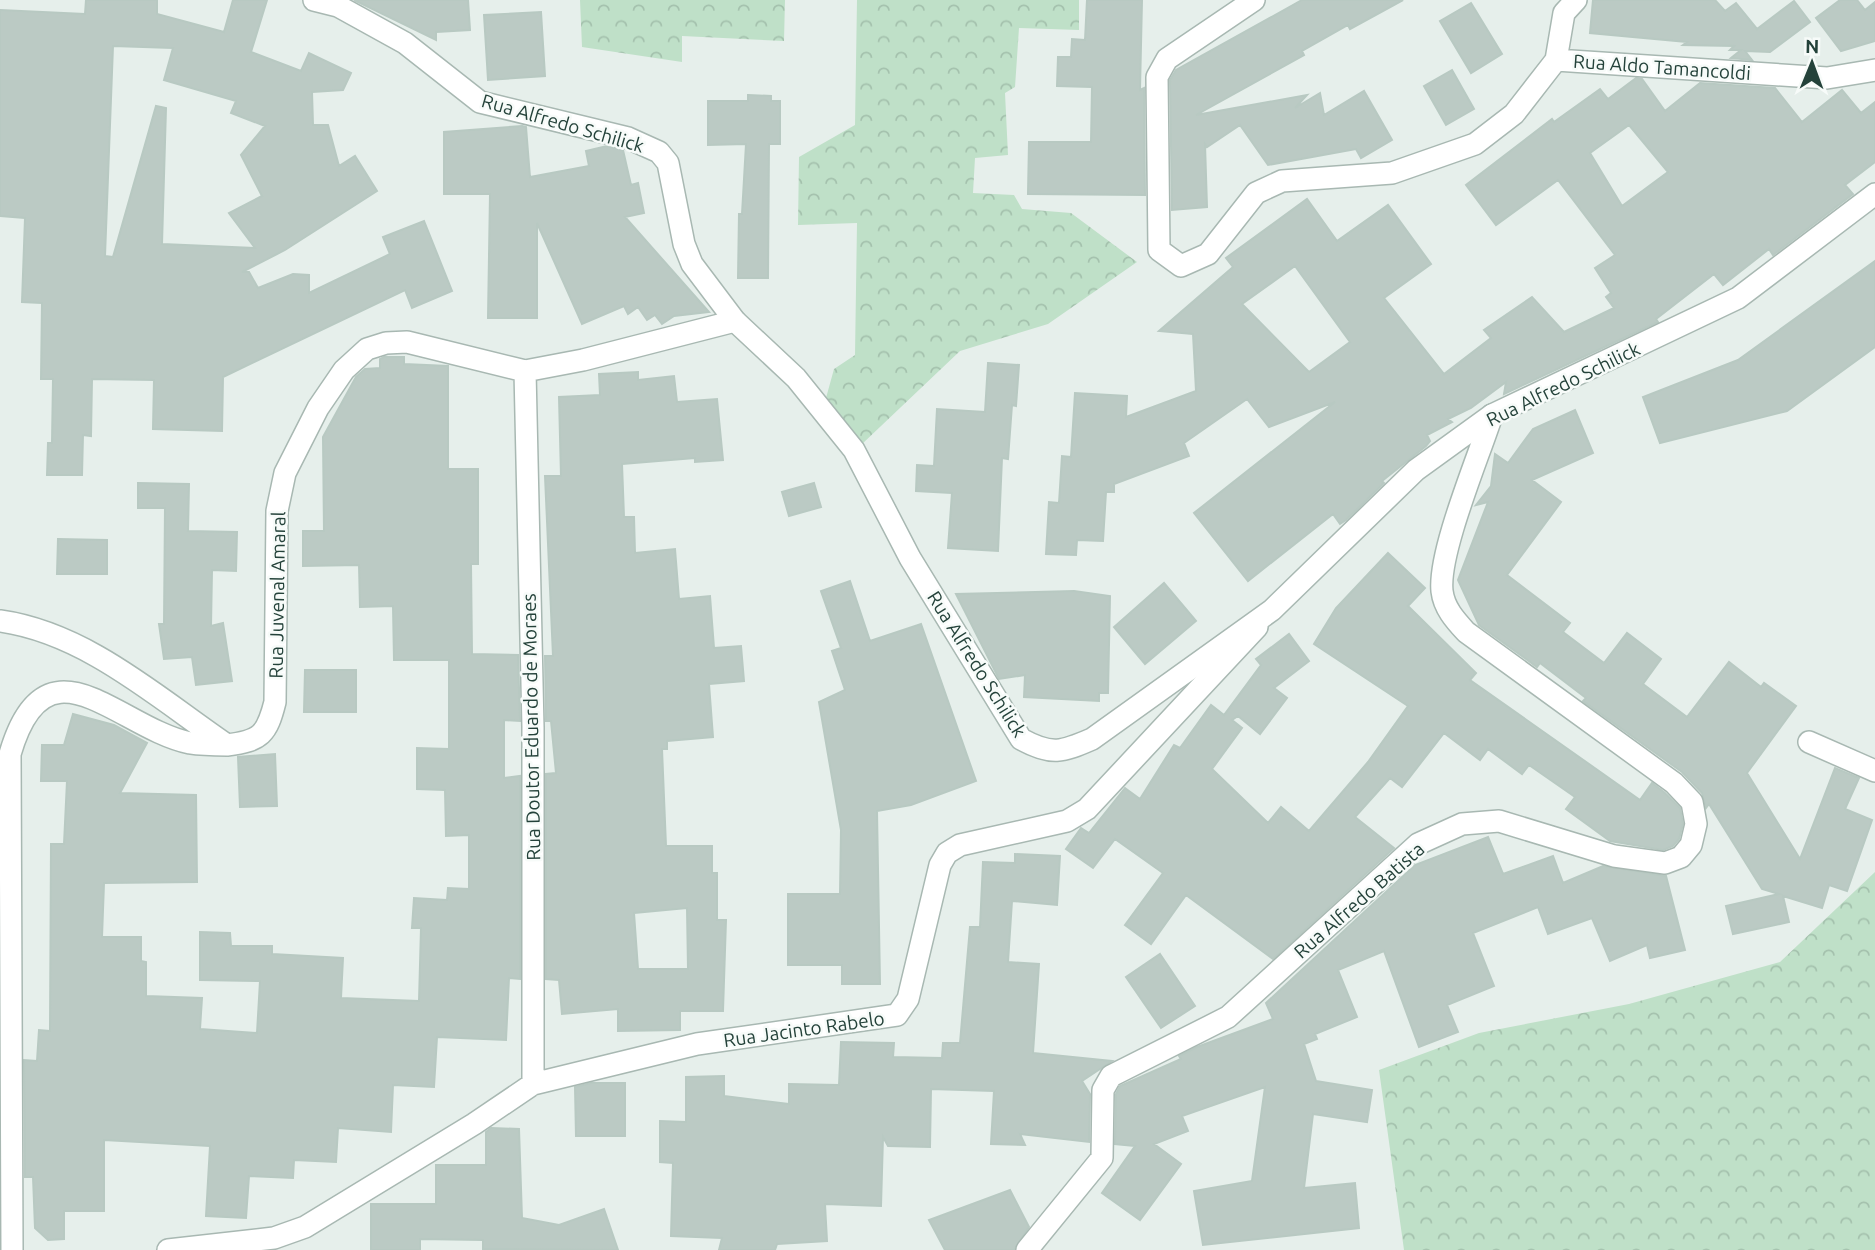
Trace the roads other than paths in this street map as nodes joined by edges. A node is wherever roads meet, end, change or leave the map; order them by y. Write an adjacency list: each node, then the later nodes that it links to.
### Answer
1 (314, 0): 7 (street, Rua Alfredo Schilick)
2 (1254, 0): 4 (street, Rua Aldo Tamancoldi)
3 (1576, 0): 4 (street)
4 (1556, 60): 5 (street, Rua Aldo Tamancoldi)
5 (1875, 70)
6 (1875, 194): 9 (street, Rua Alfredo Schilick)
7 (735, 321): 8 (street, Rua Juvenal Amaral); 10 (street, Rua Alfredo Schilick)
8 (525, 371): 13 (street, Rua Juvenal Amaral); 15 (street, Rua Doutor Eduardo de Moraes)
9 (1492, 415): 10 (street, Rua Alfredo Schilick); 18 (street, Rua Alfredo Batista)
10 (1272, 610): 15 (street, Rua Jacinto Rabelo)
11 (0, 621): 13 (street)
12 (1809, 742): 14 (street)
13 (228, 745): 16 (street, Rua Juvenal Amaral)
14 (1875, 771)
15 (533, 1084): 17 (street, Rua Jacinto Rabelo)
16 (12, 1250)
17 (169, 1250)
18 (1027, 1250)

